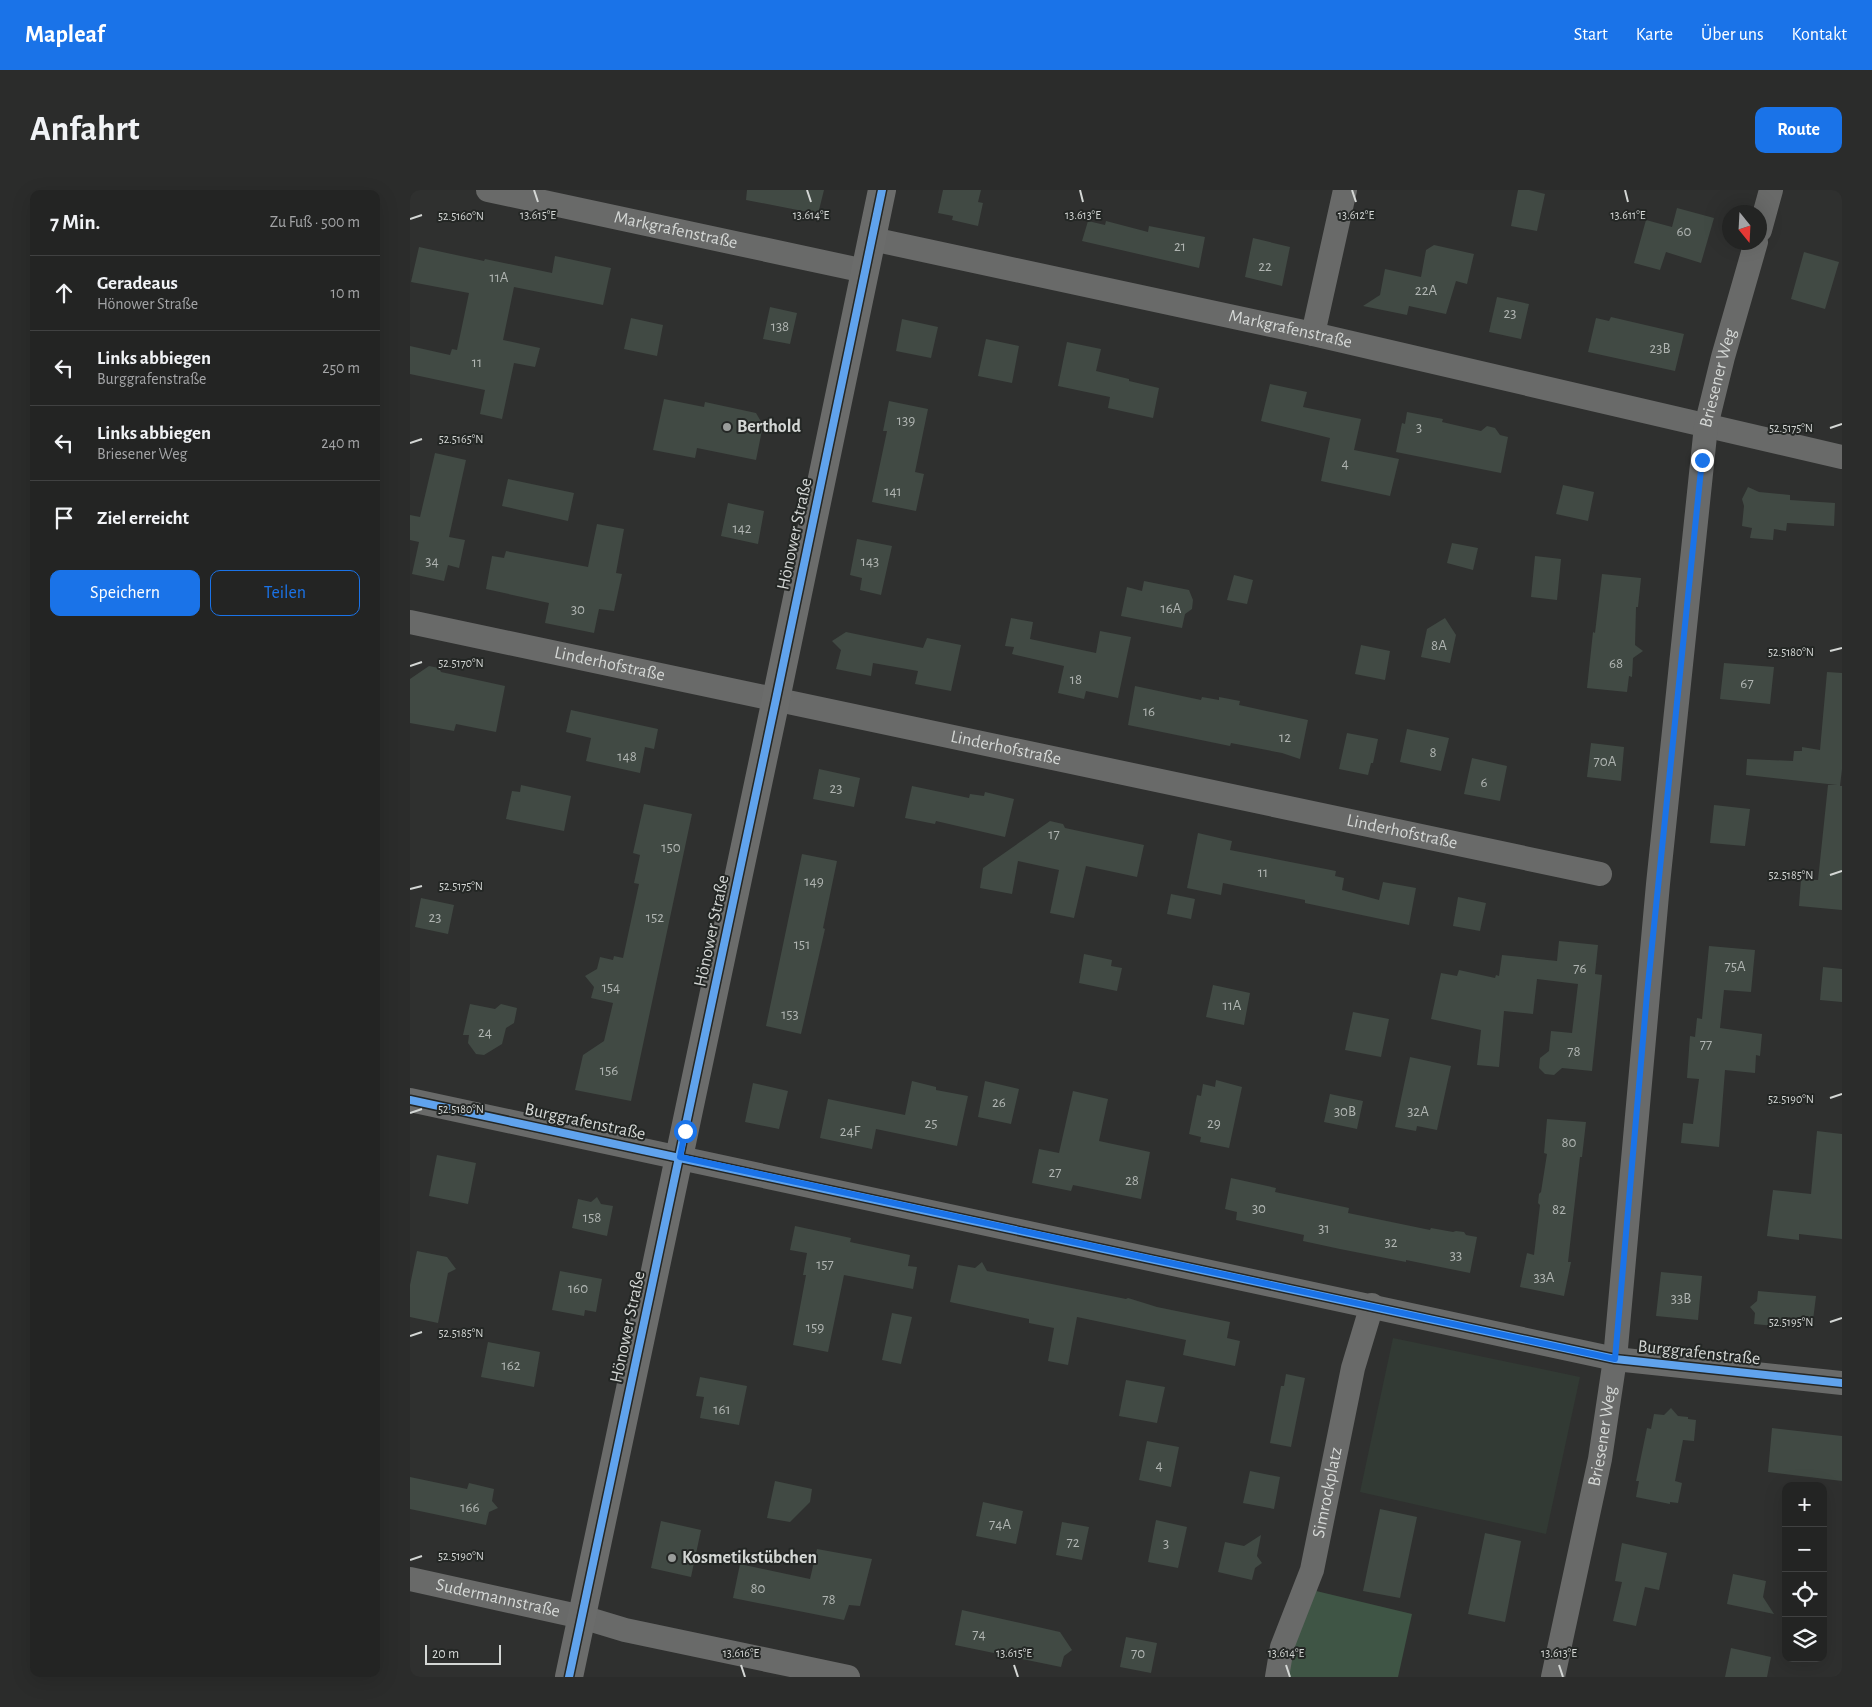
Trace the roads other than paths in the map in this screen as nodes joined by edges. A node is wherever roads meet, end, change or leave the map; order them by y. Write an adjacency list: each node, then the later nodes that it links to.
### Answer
1 (488, 190): 8 (street, Markgrafenstraße)
2 (882, 190): 6 (main road, Hönower Straße)
3 (1345, 190): 9 (street)
4 (1771, 190): 5 (street)
5 (1767, 205)
6 (872, 239): 8 (main road, Hönower Straße); 9 (street, Markgrafenstraße)
7 (1754, 250): 10 (street, Briesener Weg)
8 (865, 271): 13 (main road, Hönower Straße)
9 (1313, 334): 10 (street, Markgrafenstraße)
10 (1706, 426): 11 (street, Markgrafenstraße); 18 (street, Briesener Weg)
11 (1842, 457)
12 (410, 622): 13 (street, Linderhofstraße)
13 (776, 699): 14 (street, Linderhofstraße); 16 (main road, Hönower Straße)
14 (1600, 874)
15 (410, 1100): 16 (street, Burggrafenstraße)
16 (680, 1157): 17 (street, Burggrafenstraße); 21 (main road, Hönower Straße)
17 (1372, 1306): 18 (street, Burggrafenstraße); 24 (street, Simrockplatz)
18 (1615, 1359): 19 (street, Burggrafenstraße); 25 (street, Briesener Weg)
19 (1842, 1383)
20 (410, 1579): 21 (street, Sudermannstraße)
21 (582, 1617): 22 (main road, Hönower Straße); 23 (street, Sudermannstraße)
22 (569, 1677)
23 (848, 1677)
24 (1277, 1677)
25 (1553, 1677)

